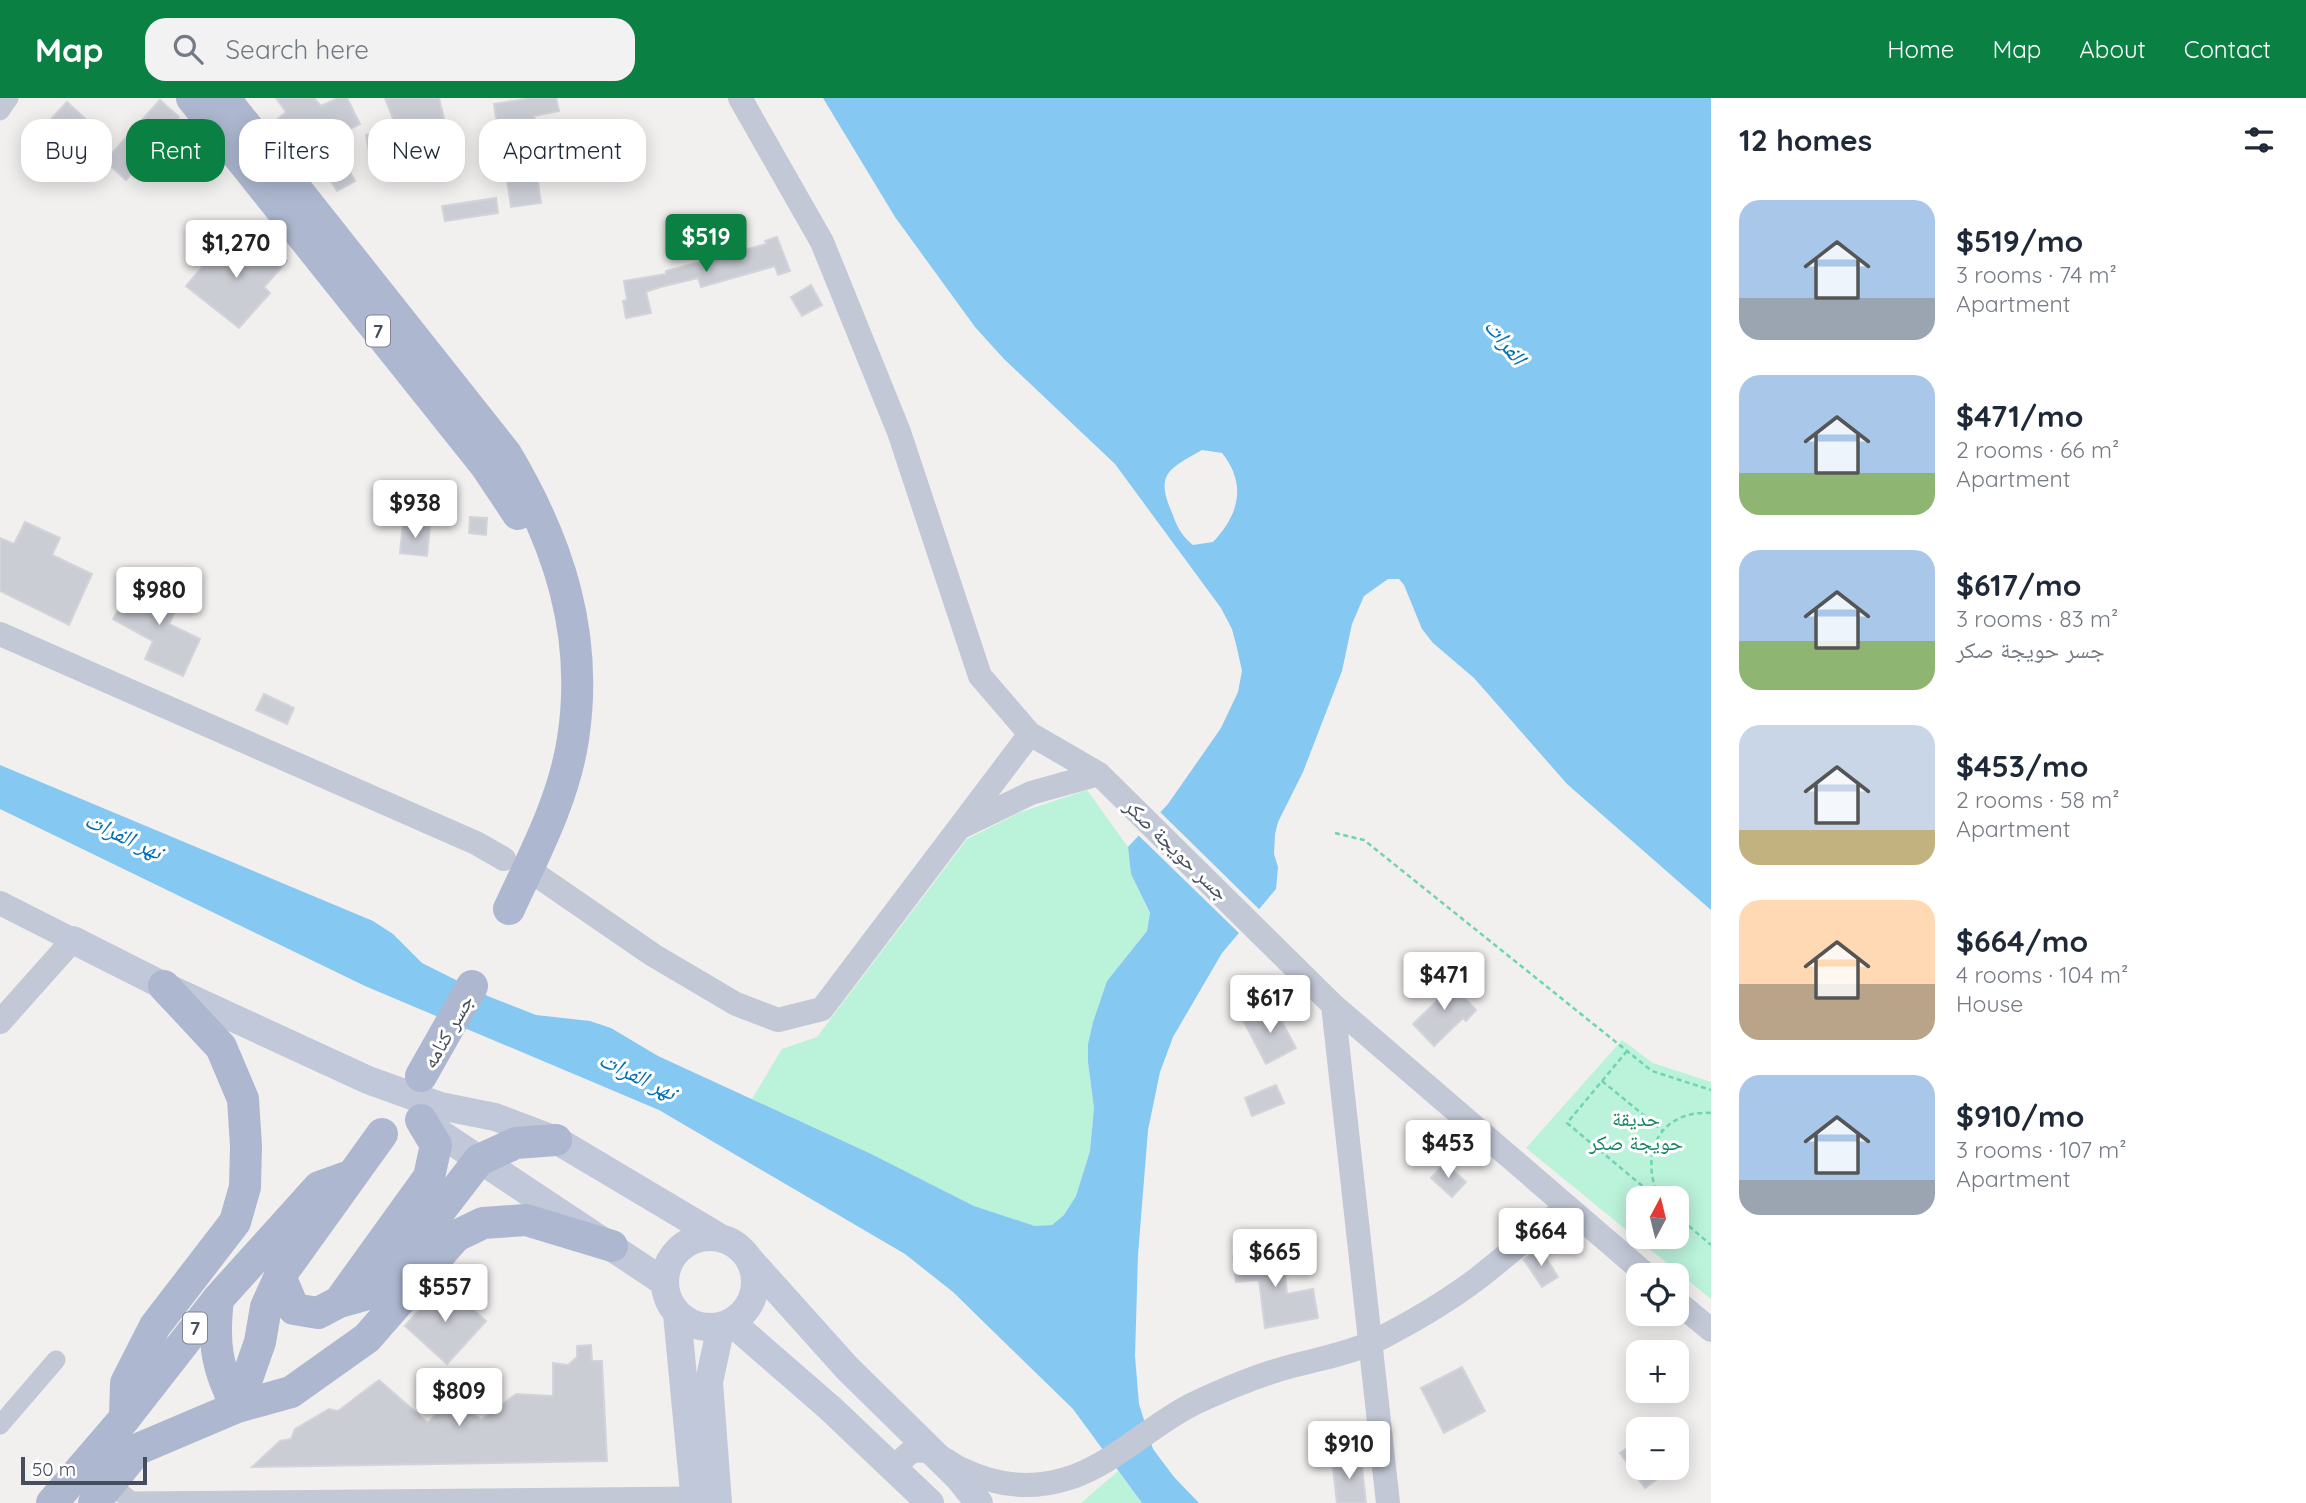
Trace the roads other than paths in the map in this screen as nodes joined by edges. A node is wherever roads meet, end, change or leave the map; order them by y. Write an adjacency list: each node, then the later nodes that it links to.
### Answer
1 (9, 98): 5 (street)
2 (192, 98): 6 (main road, 7)
3 (224, 98): 6 (main road, 7)
4 (740, 98): 8 (street, جسر حويجة صكر)
5 (0, 111)
6 (559, 568): 14 (main road, 7)
7 (0, 634): 11 (street)
8 (1030, 734): 9 (street, جسر حويجة صكر); 10 (street)
9 (1099, 774): 10 (street); 18 (street, جسر حويجة صكر)
10 (957, 828): 12 (street)
11 (504, 859)
12 (538, 876)
13 (0, 903): 15 (street)
14 (509, 909)
15 (73, 940): 16 (main road); 19 (street)
16 (164, 986): 21 (main road); 43 (main road)
17 (472, 986): 20 (main road, جسر كنامه)
18 (1333, 1005): 27 (street, جسر حويجة صكر); 40 (street)
19 (0, 1022)
20 (421, 1076)
21 (368, 1080): 22 (main road); 24 (main road)
22 (421, 1120): 25 (main road); 35 (main road)
23 (382, 1133): 26 (main road)
24 (556, 1140): 25 (main road); 28 (main road)
25 (479, 1160): 29 (main road); 35 (main road)
26 (355, 1174): 32 (main road); 34 (main road, 7)
27 (1568, 1208): 31 (street, جسر حويجة صكر); 40 (street)
28 (719, 1237): 30 (main road); 33 (main road)
29 (612, 1246): 33 (main road); 42 (main road)
30 (750, 1260): 38 (main road); 45 (main road)
31 (1633, 1263)
32 (280, 1276): 35 (main road); 42 (main road)
33 (664, 1282): 37 (main road)
34 (218, 1299): 42 (main road); 43 (main road, 7)
35 (339, 1302)
36 (1689, 1312): 39 (street)
37 (677, 1314): 38 (main road); 49 (main road)
38 (726, 1324): 46 (main road); 49 (main road)
39 (1711, 1330)
40 (1371, 1343): 45 (street); 53 (street)
41 (56, 1360): 44 (street)
42 (237, 1407): 47 (main road)
43 (125, 1418): 50 (main road, 7)
44 (0, 1425)
45 (934, 1454): 46 (street); 52 (main road)
46 (895, 1468): 51 (main road)
47 (102, 1493): 48 (street)
48 (399, 1501): 49 (street)
49 (703, 1501)
50 (52, 1503)
51 (930, 1503)
52 (979, 1503)
53 (1388, 1503)

